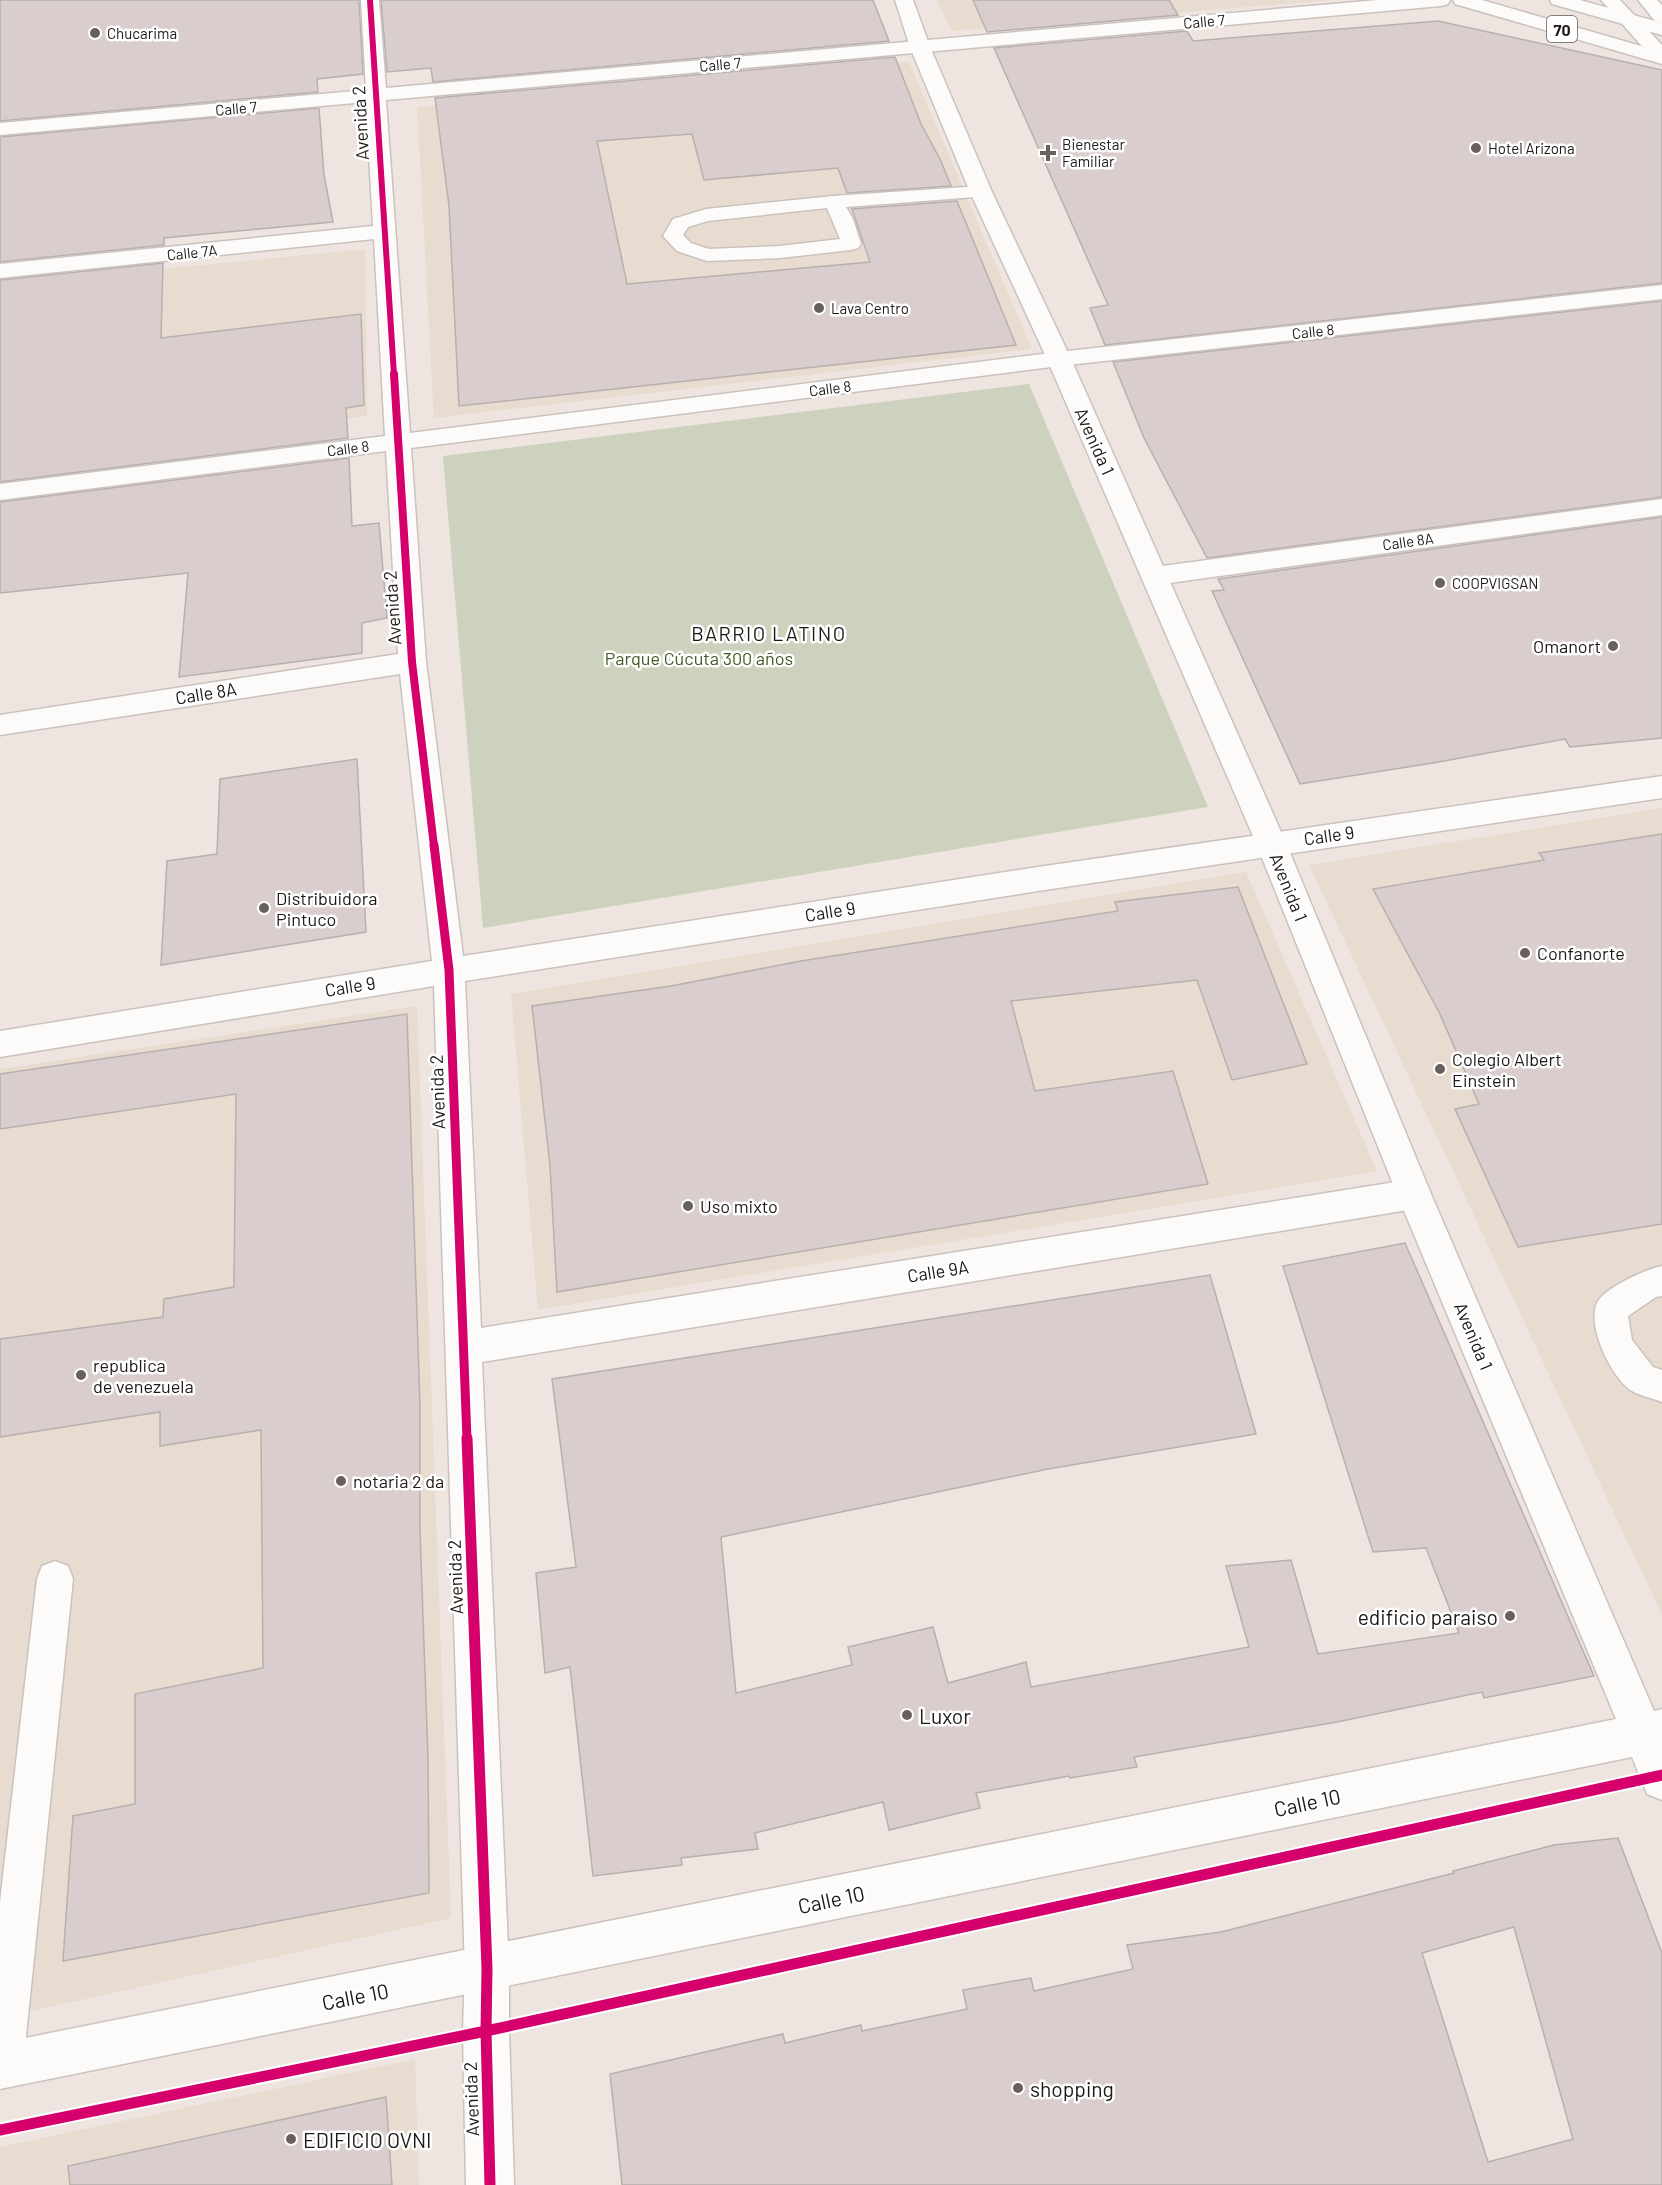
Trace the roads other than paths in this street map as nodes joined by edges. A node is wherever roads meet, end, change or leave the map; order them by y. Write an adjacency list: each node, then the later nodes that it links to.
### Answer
1 (370, 0): 13 (street, Avenida 2)
2 (904, 0): 11 (street, Avenida 1)
3 (1441, 0): 11 (street, Calle 7)
4 (1462, 0): 12 (street, 70)
5 (1558, 0): 9 (street, 70)
6 (1610, 0): 9 (street)
7 (1647, 0): 8 (street)
8 (1662, 16)
9 (1628, 20): 10 (street, 70); 12 (street)
10 (1662, 29)
11 (920, 47): 13 (street, Calle 7); 15 (street, Avenida 1)
12 (1662, 57)
13 (375, 95): 14 (street, Calle 7); 17 (street, Avenida 2)
14 (0, 129)
15 (981, 192): 16 (lane); 20 (street, Avenida 1)
16 (833, 202): 16 (lane)
17 (383, 232): 18 (street, Calle 7A); 21 (street, Avenida 2)
18 (0, 271)
19 (1662, 292): 20 (street, Calle 8)
20 (1059, 359): 21 (street, Calle 8); 24 (street, Avenida 1)
21 (398, 442): 22 (street, Calle 8); 25 (street, Avenida 2)
22 (0, 492)
23 (1662, 507): 24 (street, Calle 8A)
24 (1155, 576): 28 (street, Avenida 1)
25 (412, 662): 26 (street, Calle 8A); 29 (street, Avenida 2)
26 (0, 725)
27 (1662, 788): 28 (street, Calle 9)
28 (1271, 843): 29 (street, Calle 9); 31 (street, Avenida 1)
29 (449, 969): 30 (street, Calle 9); 33 (street, Avenida 2)
30 (0, 1044)
31 (1414, 1194): 33 (street, Calle 9A); 36 (street, Avenida 1)
32 (1662, 1281): 34 (lane)
33 (462, 1348): 38 (street, Avenida 2)
34 (1662, 1386)
35 (55, 1579): 39 (lane)
36 (1653, 1732): 37 (street, Avenida 1); 38 (street, Calle 10)
37 (1662, 1779)
38 (487, 1970): 39 (street, Calle 10); 40 (street, Avenida 2)
39 (1, 2065)
40 (490, 2185)

